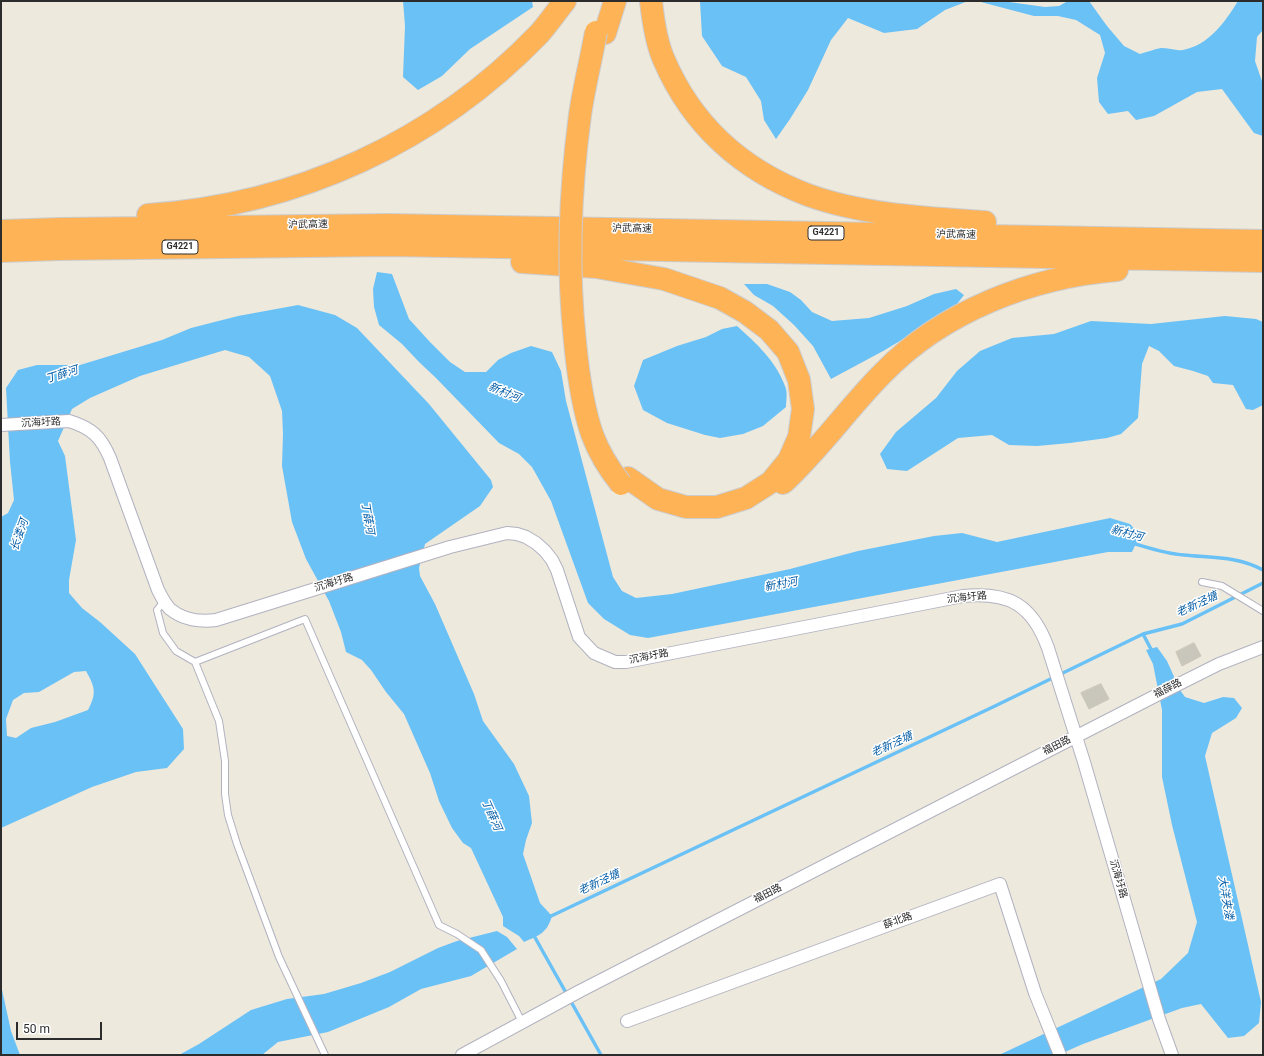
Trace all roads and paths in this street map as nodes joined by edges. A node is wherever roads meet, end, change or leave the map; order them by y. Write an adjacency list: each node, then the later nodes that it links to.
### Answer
1 (565, 1): 6 (highway)
2 (606, 1): 5 (highway)
3 (615, 1): 5 (highway)
4 (651, 1): 10 (highway)
5 (601, 33): 17 (highway)
6 (1, 220)
7 (1, 231): 8 (highway, 沪武高速 / G4221)
8 (358, 235): 9 (highway, 沪武高速 / G4221); 12 (highway, 沪武高速 / G4221)
9 (389, 235): 10 (highway, 沪武高速 / G4221); 14 (highway, 沪武高速 / G4221)
10 (1225, 240): 11 (highway, 沪武高速 / G4221)
11 (1263, 241)
12 (275, 246): 13 (highway, 沪武高速 / G4221); 17 (highway)
13 (1, 251)
14 (1263, 261)
15 (1263, 271): 17 (highway)
16 (1, 425): 19 (street, 沉海圩路)
17 (624, 481)
18 (1202, 582): 20 (lane)
19 (164, 601): 22 (lane); 23 (street, 沉海圩路)
20 (1261, 609)
21 (1263, 647): 23 (street, 福薛路)
22 (195, 662): 25 (lane); 26 (lane)
23 (1076, 736): 25 (street, 福田路); 29 (street, 沉海圩路)
24 (627, 1021): 28 (street, 薛北路)
25 (522, 1022): 27 (street, 福田路)
26 (325, 1055)
27 (462, 1055)
28 (1060, 1055)
29 (1172, 1055)

